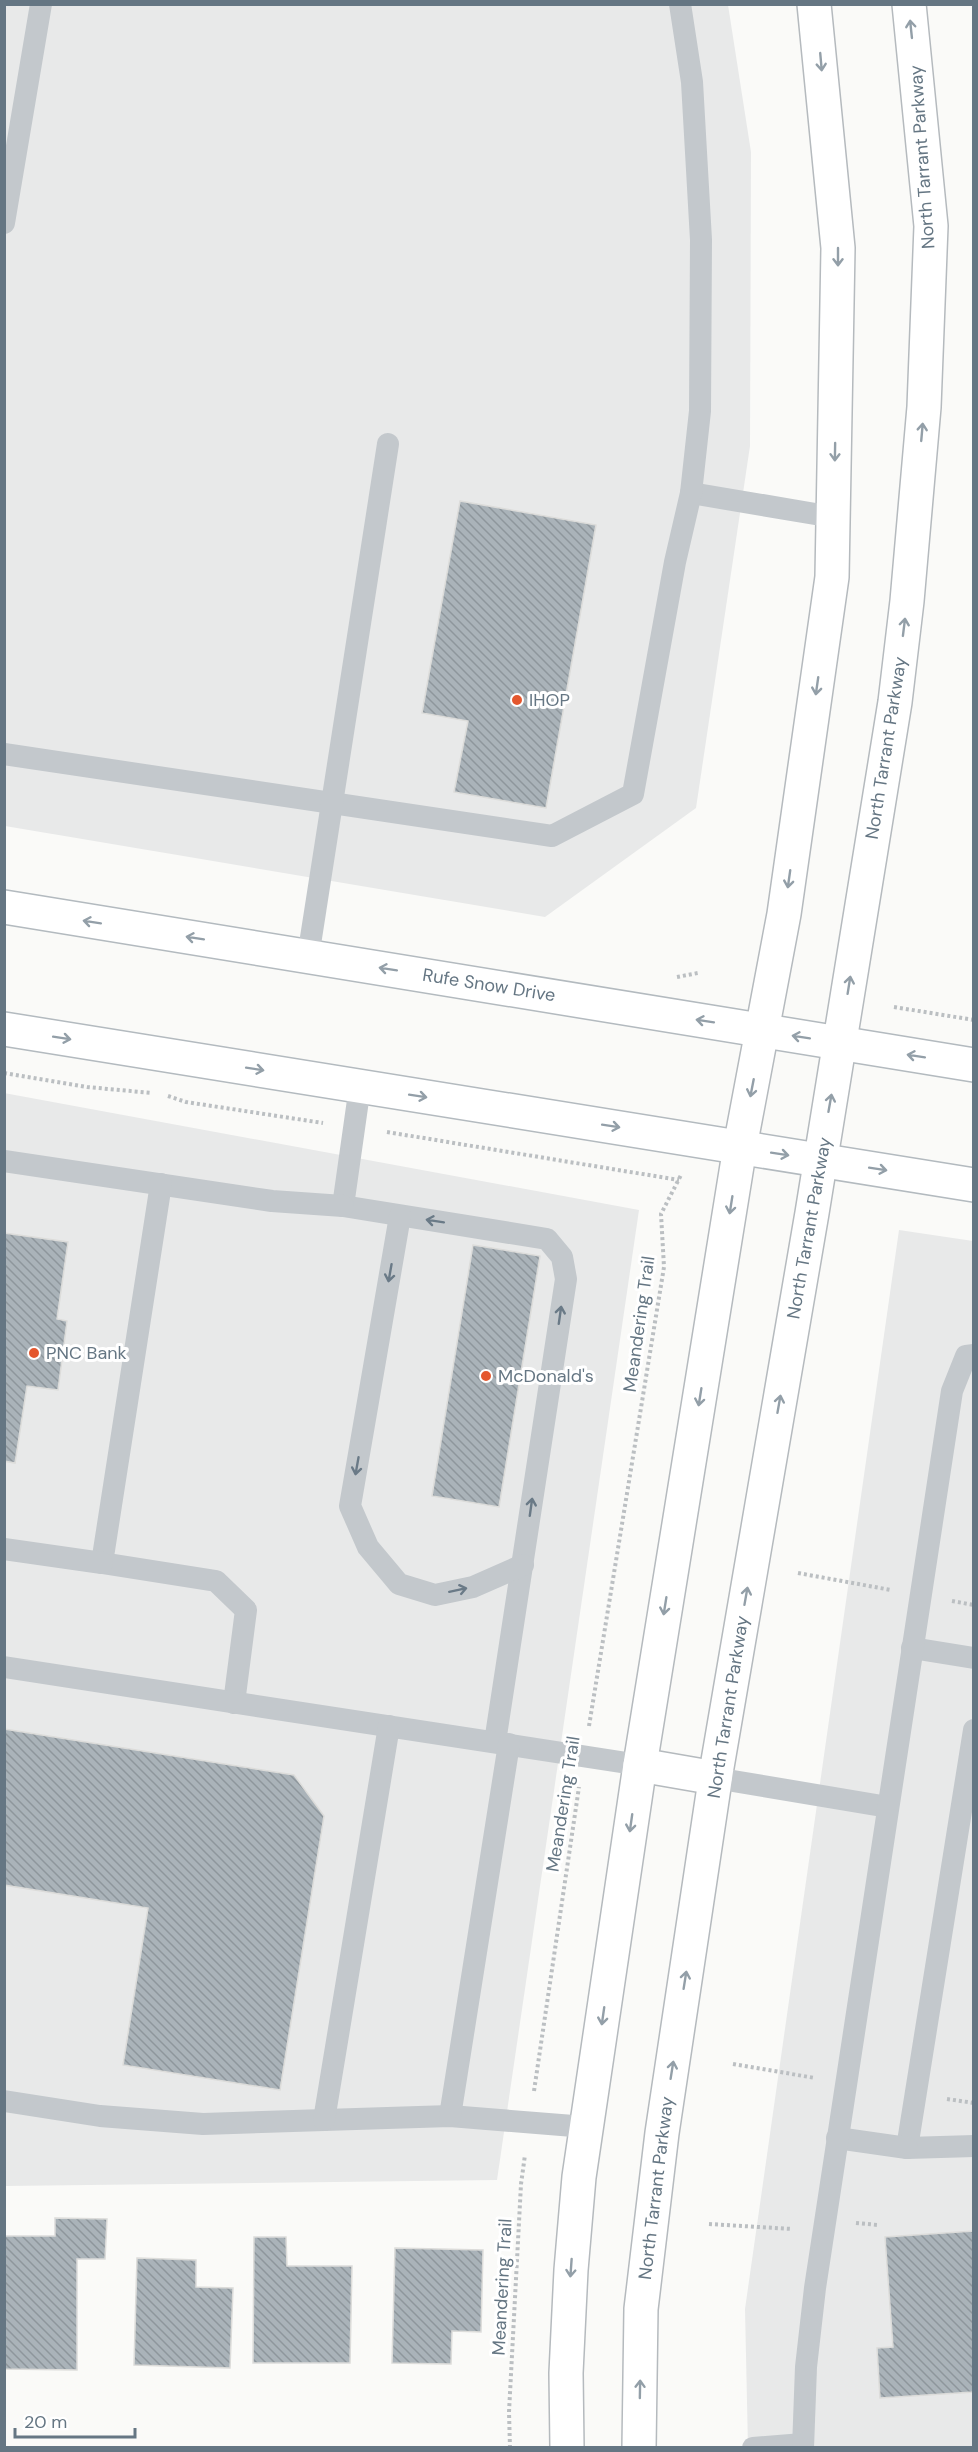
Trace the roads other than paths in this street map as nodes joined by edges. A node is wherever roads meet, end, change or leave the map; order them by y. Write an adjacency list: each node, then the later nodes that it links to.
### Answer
1 (41, 4): 5 (lane)
2 (680, 4): 7 (lane)
3 (814, 4): 8 (main road, one-way to 8)
4 (909, 4): 15 (main road, North Tarrant Parkway, one-way to 4)
5 (4, 223)
6 (388, 444): 10 (lane)
7 (691, 493): 8 (lane); 10 (lane)
8 (834, 517): 14 (main road, one-way to 14)
9 (4, 754): 10 (lane)
10 (331, 803): 12 (lane)
11 (4, 907): 12 (main road, Rufe Snow Drive, one-way to 11)
12 (308, 957): 14 (main road, Rufe Snow Drive, one-way to 12)
13 (4, 1029): 17 (main road, one-way to 17)
14 (762, 1030): 15 (main road, Rufe Snow Drive, one-way to 14); 18 (main road, one-way to 18)
15 (840, 1043): 16 (main road, Rufe Snow Drive, one-way to 15); 19 (main road, North Tarrant Parkway, one-way to 15)
16 (974, 1065)
17 (360, 1086): 18 (main road, one-way to 18); 23 (lane)
18 (740, 1147): 19 (main road, one-way to 19); 36 (main road, one-way to 36)
19 (820, 1160): 22 (main road, one-way to 22); 37 (main road, North Tarrant Parkway, one-way to 19)
20 (4, 1161): 21 (lane)
21 (161, 1184): 23 (lane); 27 (lane)
22 (974, 1185)
23 (343, 1206): 24 (lane)
24 (400, 1216): 28 (lane, one-way to 24); 28 (lane, one-way to 28)
25 (974, 1355): 29 (lane)
26 (4, 1549): 27 (lane)
27 (102, 1563): 32 (lane)
28 (523, 1565): 35 (lane)
29 (912, 1648): 30 (lane); 38 (lane)
30 (974, 1658)
31 (4, 1667): 32 (lane)
32 (234, 1703): 33 (lane)
33 (389, 1726): 35 (lane); 41 (lane)
34 (974, 1730): 45 (lane)
35 (502, 1743): 36 (lane); 40 (lane)
36 (640, 1765): 37 (main road); 42 (main road, one-way to 42)
37 (716, 1778): 38 (lane); 48 (main road, North Tarrant Parkway, one-way to 37)
38 (888, 1807): 43 (lane)
39 (4, 2101): 41 (lane)
40 (450, 2116): 41 (lane); 42 (lane)
41 (324, 2120)
42 (586, 2127): 47 (main road, one-way to 47)
43 (837, 2138): 45 (lane); 46 (lane)
44 (974, 2146): 45 (lane)
45 (907, 2148)
46 (803, 2446): 49 (lane)
47 (567, 2448)
48 (639, 2448)
49 (753, 2448)

